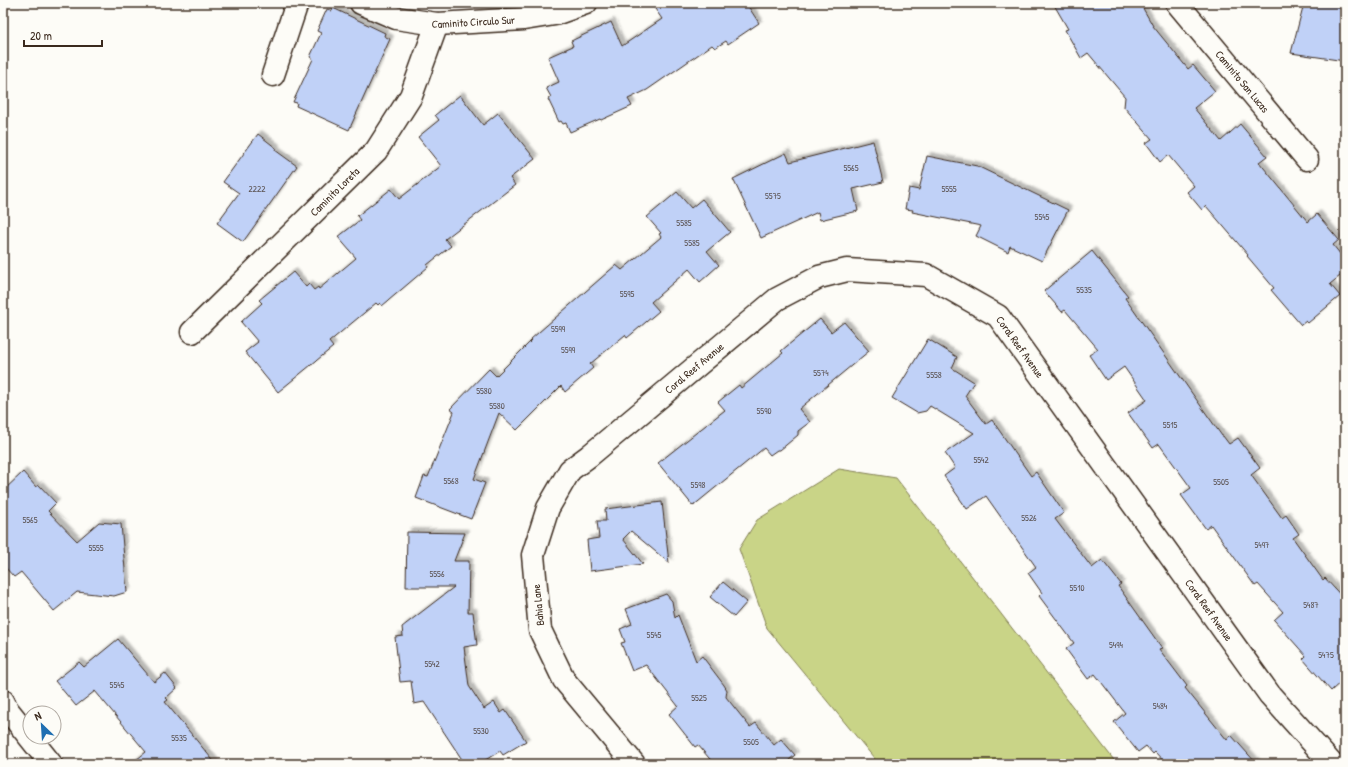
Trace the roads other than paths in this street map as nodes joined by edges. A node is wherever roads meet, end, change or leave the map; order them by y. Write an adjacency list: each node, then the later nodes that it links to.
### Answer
1 (297, 3): 6 (street)
2 (361, 3): 5 (street, Caminito Circulo Sur)
3 (586, 3): 5 (street, Caminito Circulo Sur)
4 (1177, 3): 7 (street, Caminito San Lucas)
5 (437, 24): 8 (street, Caminito Loreta)
6 (273, 75)
7 (1307, 159)
8 (192, 332)
9 (589, 456): 12 (street, Bahia Lane); 13 (street, Coral Reef Avenue)
10 (3, 701): 11 (street)
11 (51, 764)
12 (634, 764)
13 (1332, 764)

